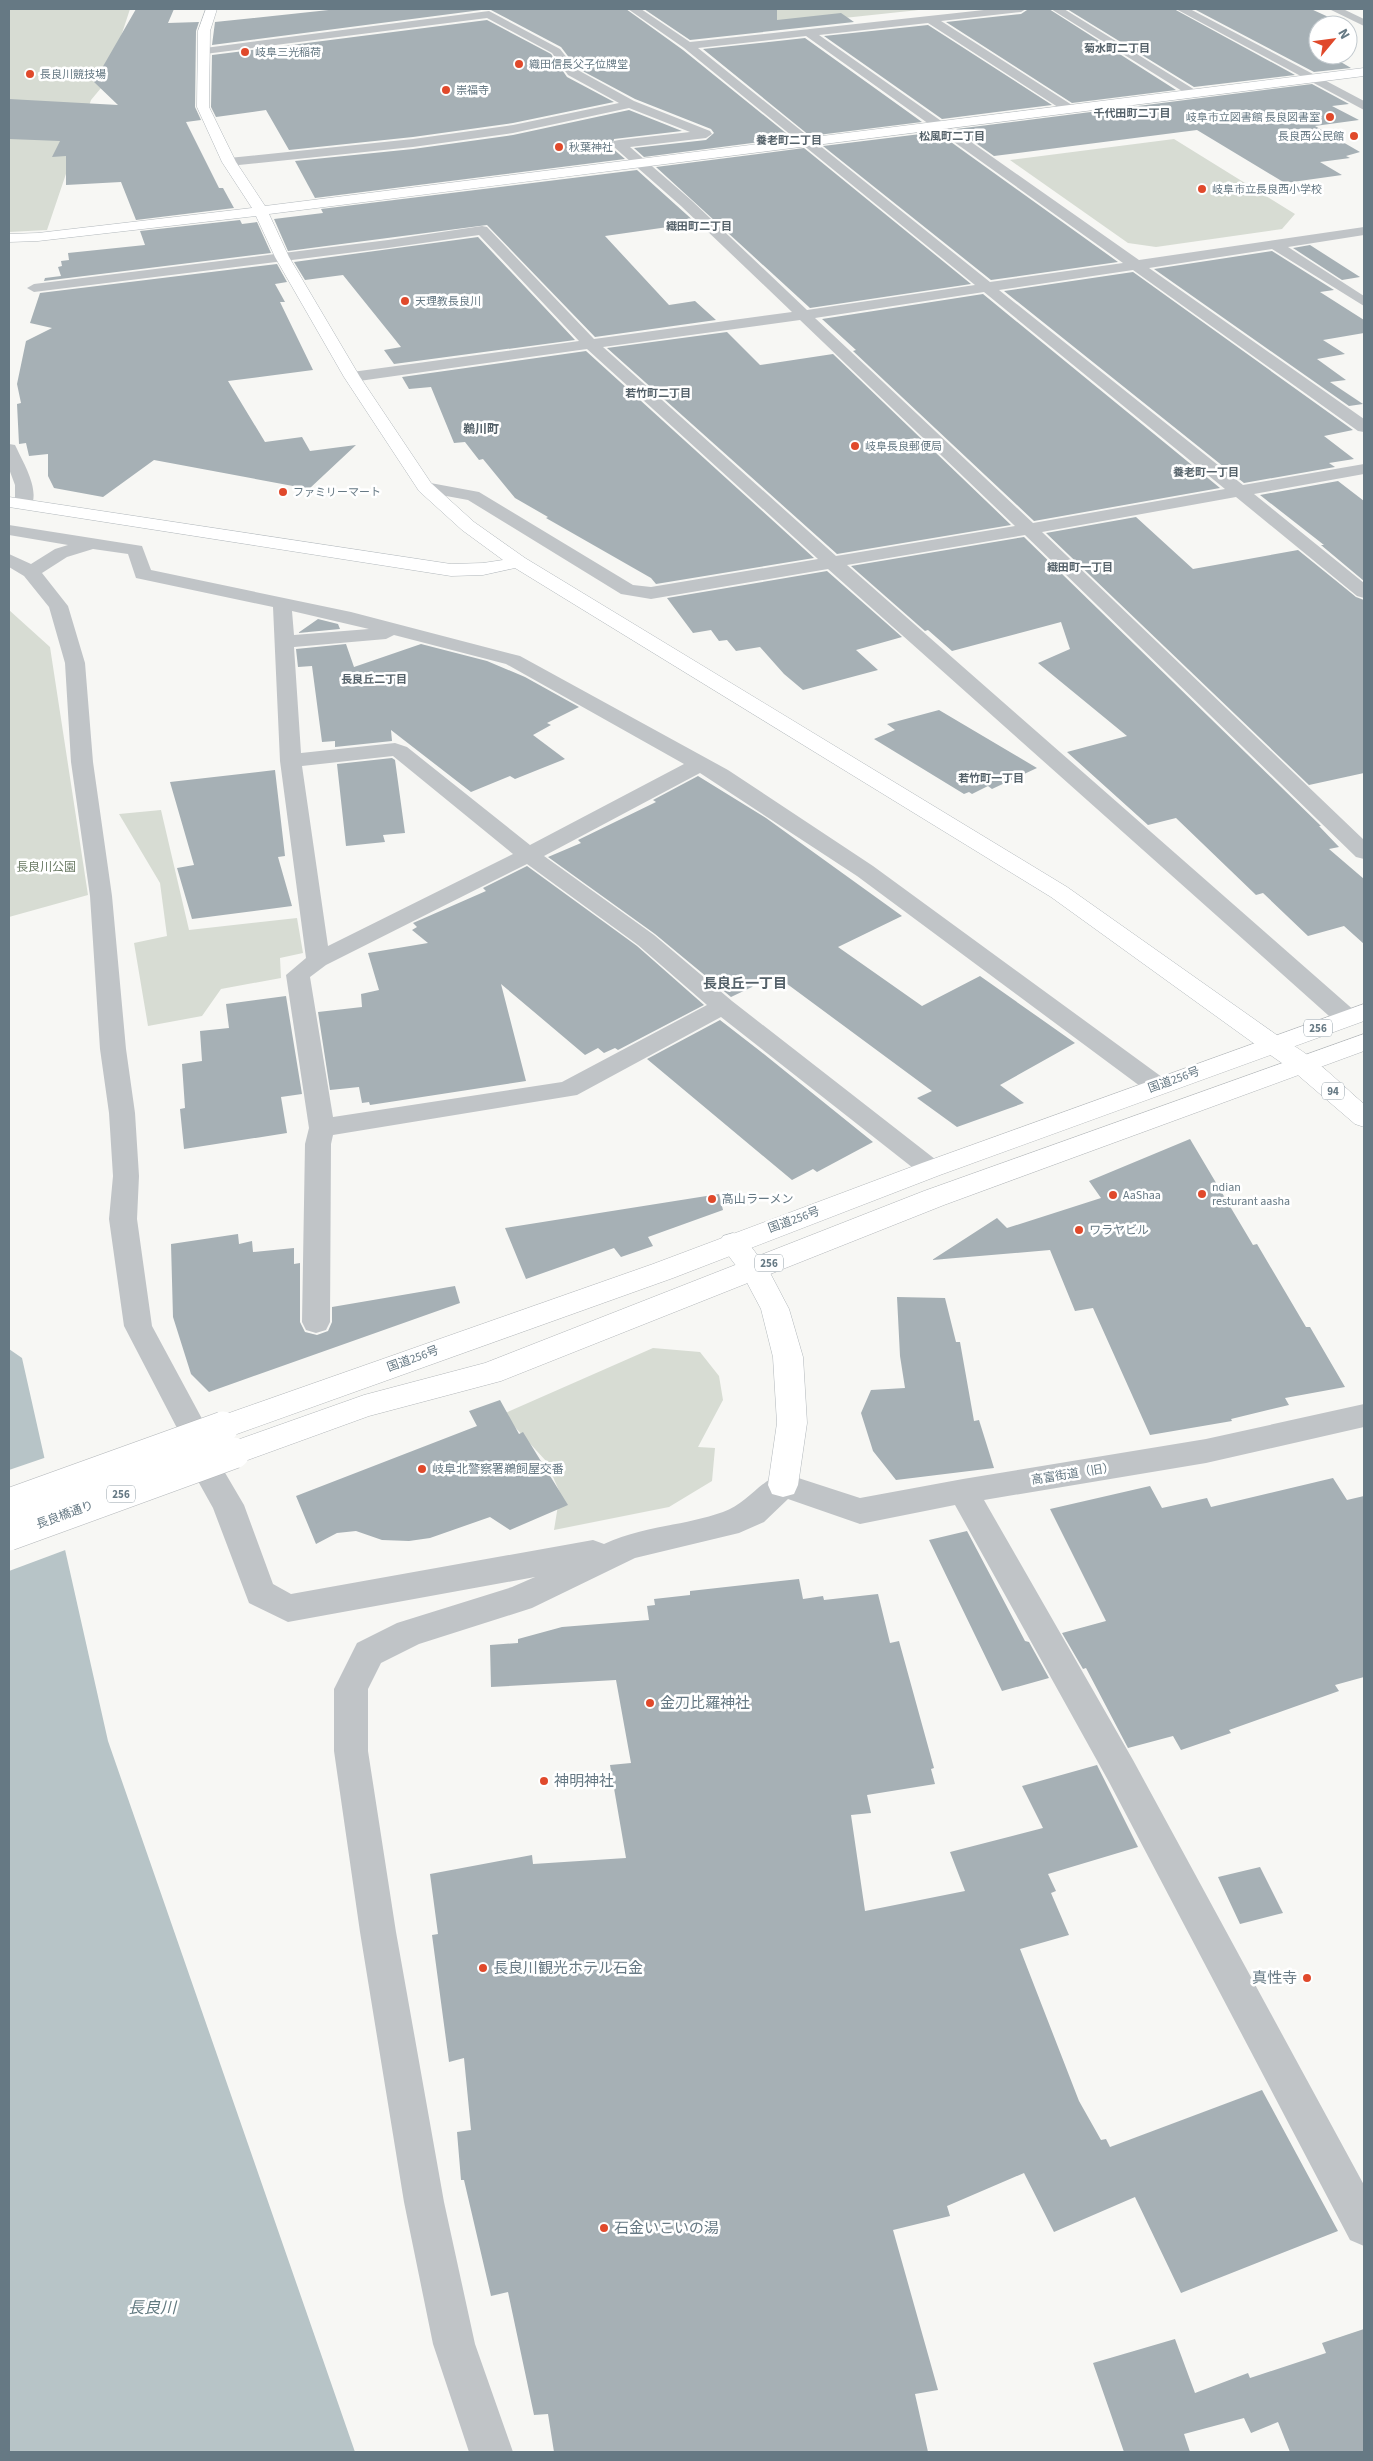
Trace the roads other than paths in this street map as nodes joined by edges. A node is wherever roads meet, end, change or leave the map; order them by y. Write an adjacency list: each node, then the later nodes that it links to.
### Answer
1 (211, 9): 11 (main road)
2 (634, 9): 10 (street)
3 (1021, 9): 7 (street)
4 (1057, 9): 14 (street)
5 (1182, 9): 13 (street)
6 (1336, 9): 8 (street)
7 (932, 20): 9 (street); 17 (street)
8 (1364, 23)
9 (809, 33): 10 (street); 18 (street)
10 (688, 46): 19 (street)
11 (204, 51): 15 (street); 20 (main road)
12 (1364, 72): 13 (main road)
13 (1308, 78): 14 (main road); 16 (street)
14 (1194, 93): 17 (main road)
15 (630, 104): 20 (street); 21 (street)
16 (1364, 106)
17 (1068, 108): 18 (main road)
18 (939, 124): 19 (main road); 27 (street)
19 (805, 141): 21 (main road); 29 (street)
20 (229, 162): 22 (main road)
21 (637, 162): 22 (main road); 31 (street)
22 (261, 211): 24 (main road); 26 (main road)
23 (1364, 231): 25 (street)
24 (9, 238)
25 (1276, 245): 27 (street); 30 (street)
26 (282, 257): 28 (street); 32 (street); 33 (main road)
27 (1137, 265): 29 (street); 34 (street)
28 (34, 288)
29 (987, 288): 31 (street); 38 (street)
30 (1364, 302)
31 (802, 315): 32 (street); 40 (street)
32 (590, 344): 33 (street); 45 (street)
33 (352, 377): 37 (main road)
34 (1364, 427)
35 (9, 449): 39 (street)
36 (1364, 469): 38 (street)
37 (426, 487): 44 (main road); 45 (street)
38 (1241, 492): 40 (street); 47 (street)
39 (16, 504): 44 (main road)
40 (1029, 529): 45 (street); 53 (street)
41 (9, 530): 42 (street)
42 (91, 543): 46 (street); 48 (street)
43 (9, 559): 46 (street)
44 (518, 562): 59 (main road)
45 (832, 562): 57 (street)
46 (31, 572): 74 (street)
47 (1364, 592)
48 (282, 603): 49 (street); 50 (street)
49 (405, 632): 50 (street); 52 (street)
50 (285, 642): 51 (street)
51 (291, 761): 54 (street); 55 (street)
52 (700, 764): 54 (street); 61 (street)
53 (1364, 852)
54 (528, 855): 55 (street); 56 (street)
55 (318, 960): 63 (street)
56 (722, 1006): 63 (street); 64 (street)
57 (1355, 1015): 59 (main road, 国道256号 / 256)
58 (1364, 1042): 60 (main road, 256)
59 (1272, 1044): 60 (main road, 94); 61 (main road, 国道256号 / 256)
60 (1301, 1064): 62 (main road, 94); 66 (main road, 256)
61 (1157, 1086): 64 (main road, 国道256号 / 256)
62 (1364, 1118)
63 (322, 1128): 67 (street)
64 (931, 1169): 65 (main road, 国道256号 / 256)
65 (733, 1243): 66 (main road); 69 (main road, 国道256号 / 256)
66 (754, 1269): 69 (main road, 256); 70 (main road)
67 (316, 1322)
68 (1364, 1415): 71 (street, 高富街道（旧）)
69 (228, 1440): 72 (main road, 256, bridge); 73 (main road, 長良橋通り / 256, bridge)
70 (783, 1485): 71 (street, 高富街道（旧）); 74 (street)
71 (963, 1491): 75 (street)
72 (9, 1504)
73 (9, 1535)
74 (628, 1547): 76 (street)
75 (1364, 2226)
76 (491, 2452)

